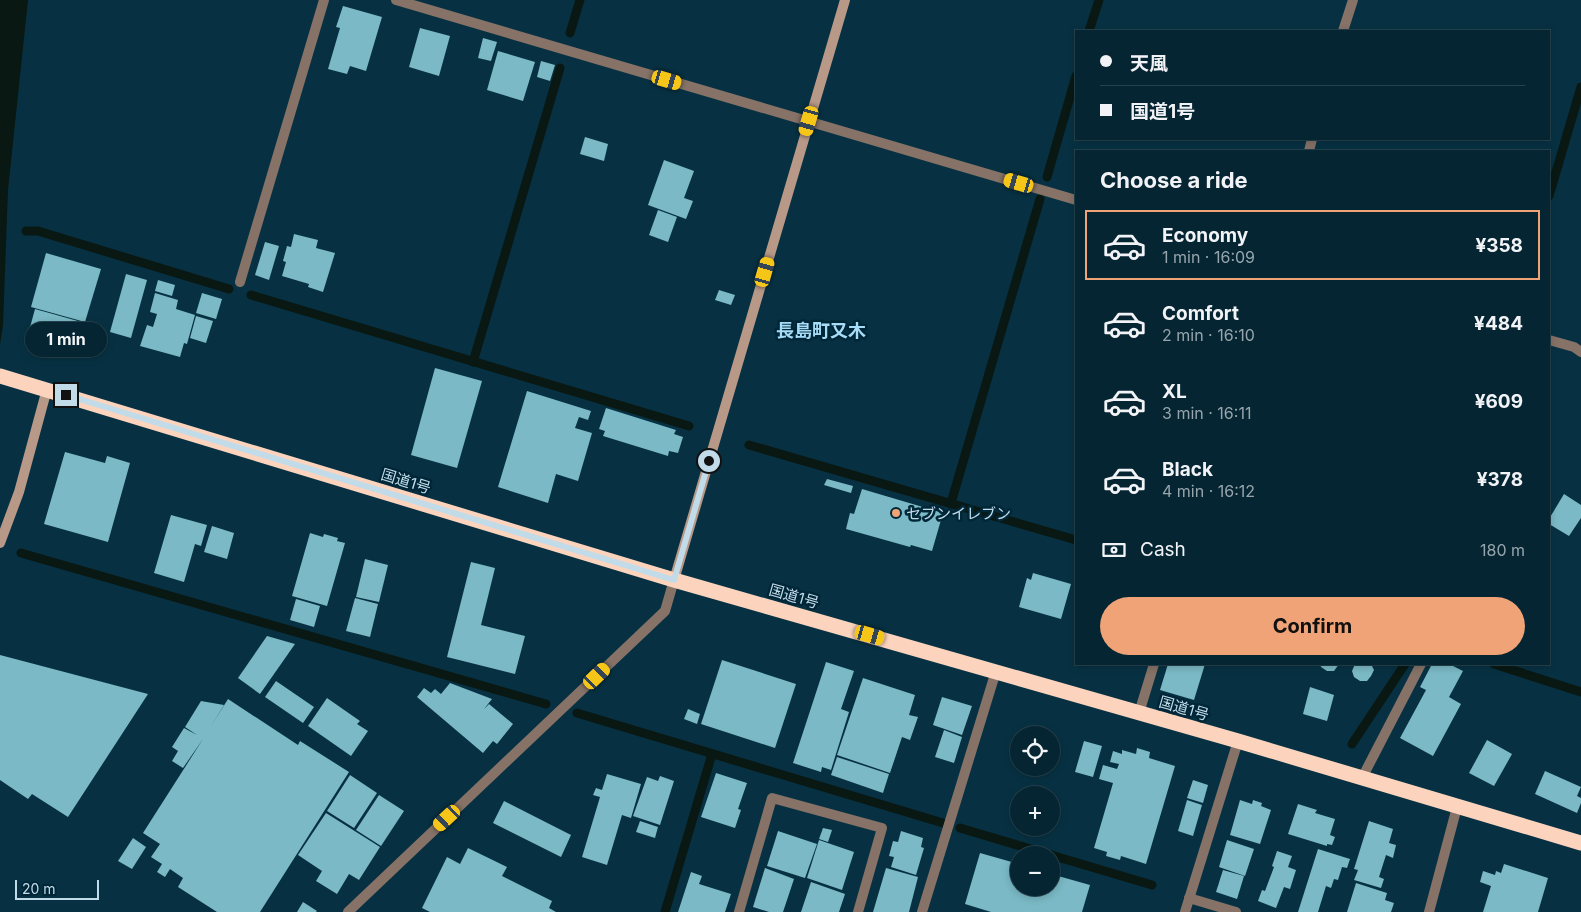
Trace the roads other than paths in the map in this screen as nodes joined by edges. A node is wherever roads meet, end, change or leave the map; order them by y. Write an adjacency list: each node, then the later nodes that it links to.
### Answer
1 (324, 0): 8 (street)
2 (396, 0): 6 (street)
3 (845, 0): 6 (street)
4 (1352, 0): 5 (street)
5 (1344, 30)
6 (809, 121): 7 (street); 14 (street)
7 (1075, 200)
8 (240, 282)
9 (1550, 340): 10 (street)
10 (1581, 352)
11 (6, 377): 12 (highway, 国道1号)
12 (47, 390): 13 (street); 14 (highway, 国道1号)
13 (0, 542)
14 (674, 580): 17 (highway, 国道1号); 24 (street)
15 (1154, 665): 18 (street)
16 (1420, 665): 20 (street)
17 (996, 671): 18 (highway, 国道1号); 27 (street)
18 (1139, 713): 19 (highway, 国道1号)
19 (1238, 741): 20 (highway, 国道1号); 23 (street)
20 (1362, 778): 21 (highway, 国道1号)
21 (1457, 807): 22 (highway, 国道1号); 30 (street)
22 (1581, 843)
23 (1189, 898): 28 (street); 29 (street)
24 (348, 912)
25 (739, 912): 26 (street)
26 (858, 912)
27 (922, 912)
28 (1185, 912)
29 (1236, 912)
30 (1428, 912)

